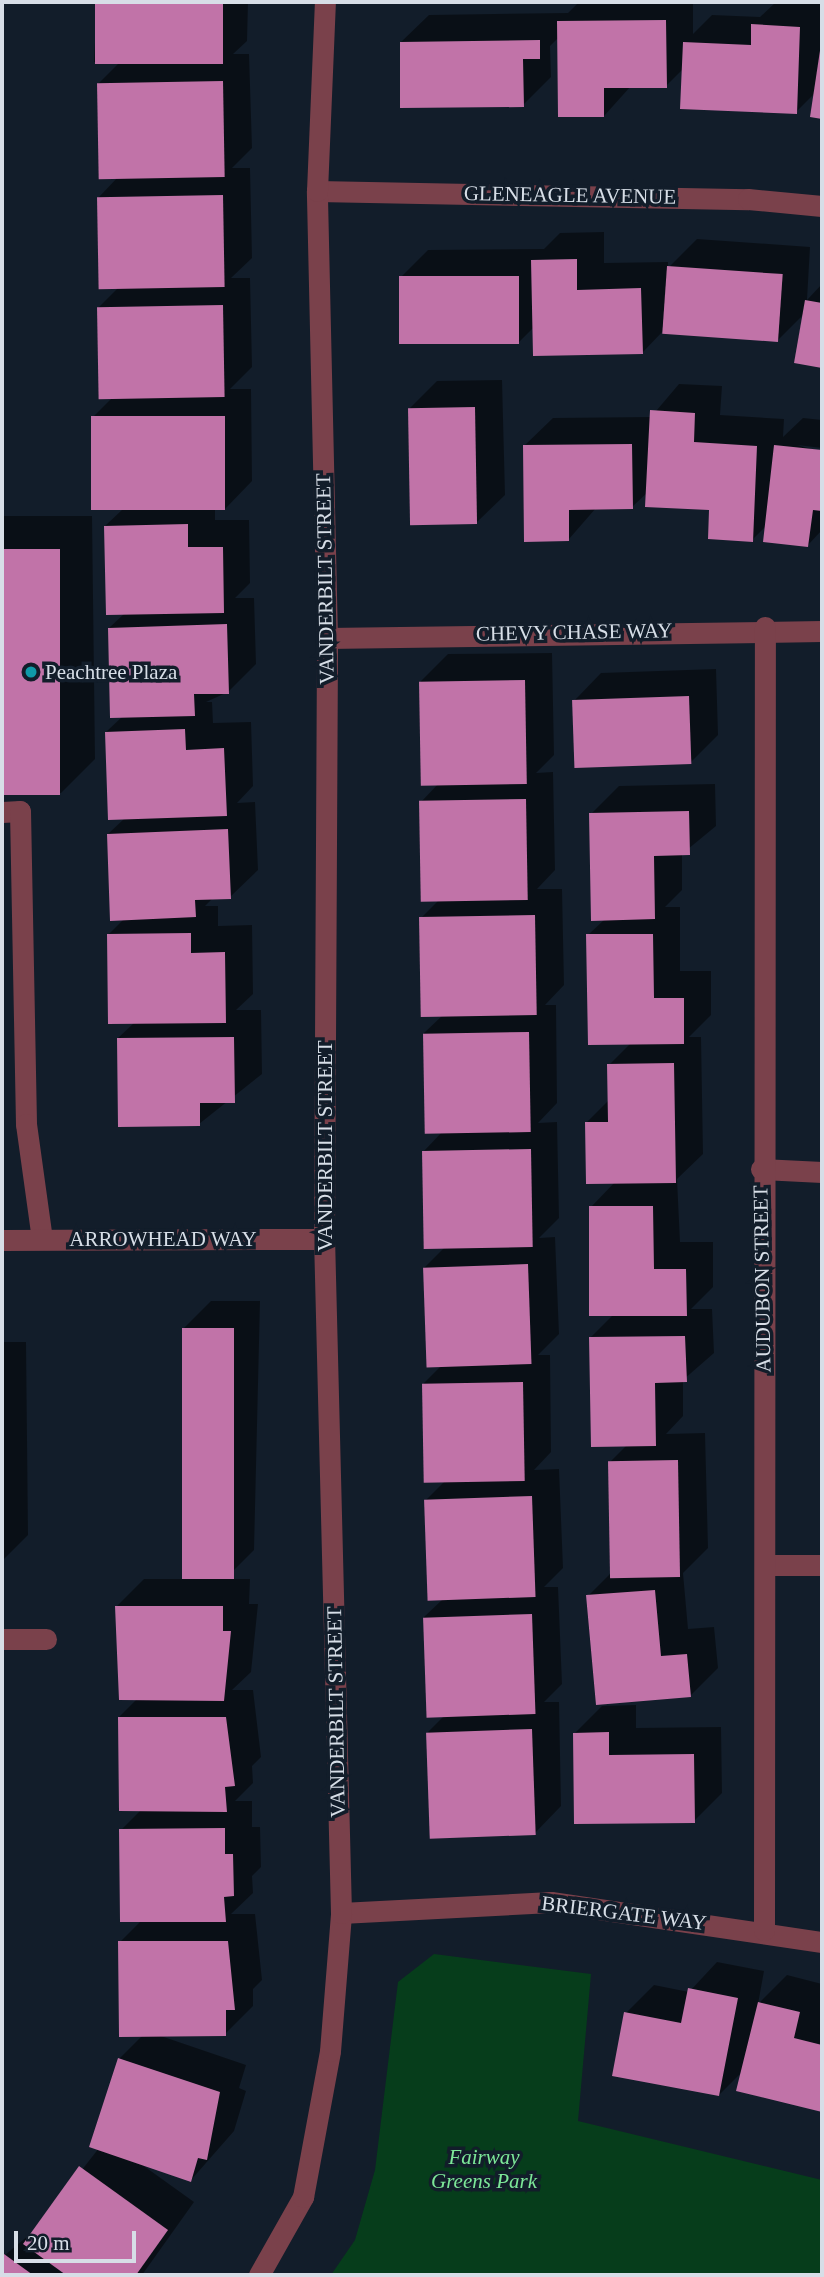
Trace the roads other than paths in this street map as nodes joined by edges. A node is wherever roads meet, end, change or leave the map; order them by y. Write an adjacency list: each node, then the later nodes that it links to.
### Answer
1 (325, 2): 2 (street, VANDERBILT STREET)
2 (317, 191): 3 (street, GLENEAGLE AVENUE); 6 (street, VANDERBILT STREET)
3 (822, 206)
4 (765, 627): 5 (street, CHEVY CHASE WAY); 6 (street, CHEVY CHASE WAY); 8 (street, AUDUBON STREET)
5 (822, 631)
6 (327, 638): 10 (street, VANDERBILT STREET)
7 (11, 812): 12 (street)
8 (761, 1169): 9 (street); 13 (street, AUDUBON STREET)
9 (822, 1172)
10 (324, 1239): 12 (street, ARROWHEAD WAY); 17 (street, VANDERBILT STREET)
11 (2, 1240): 12 (street, ARROWHEAD WAY)
12 (43, 1240)
13 (766, 1565): 14 (street); 18 (street, AUDUBON STREET)
14 (822, 1565)
15 (2, 1639): 16 (street)
16 (46, 1639)
17 (341, 1913): 18 (street, BRIERGATE WAY); 20 (street, VANDERBILT STREET)
18 (764, 1930): 19 (street, BRIERGATE WAY)
19 (822, 1942)
20 (259, 2275)

